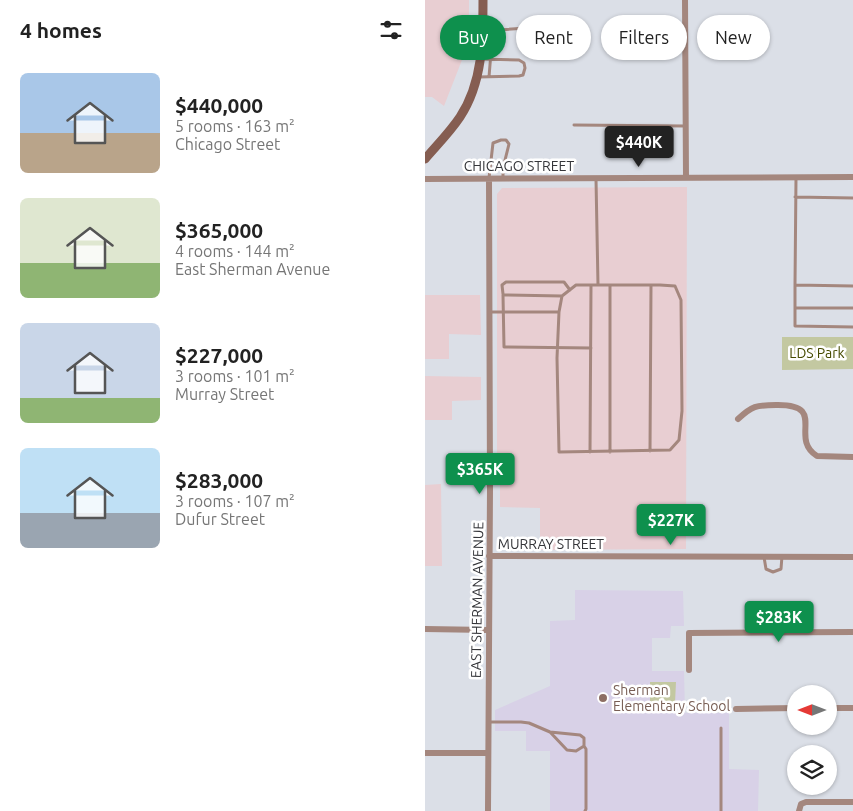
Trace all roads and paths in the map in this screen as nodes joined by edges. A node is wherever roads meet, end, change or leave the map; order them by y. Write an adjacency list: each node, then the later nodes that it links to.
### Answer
1 (483, 0): 3 (street)
2 (685, 0): 10 (street)
3 (483, 15)
4 (485, 60): 7 (street)
5 (485, 60): 8 (lane)
6 (506, 60): 8 (lane)
7 (477, 76): 8 (lane); 11 (street)
8 (489, 77)
9 (574, 125): 10 (lane)
10 (686, 126): 15 (street)
11 (425, 159)
12 (489, 178): 13 (street, CHICAGO STREET); 13 (lane); 18 (street, CHICAGO STREET); 32 (street, EAST SHERMAN AVENUE)
13 (503, 178): 14 (street, CHICAGO STREET)
14 (596, 178): 15 (street, CHICAGO STREET); 22 (lane)
15 (687, 178): 16 (street, CHICAGO STREET)
16 (795, 178): 17 (street, CHICAGO STREET); 19 (lane)
17 (853, 178)
18 (425, 179)
19 (795, 197): 20 (lane); 25 (lane)
20 (853, 198)
21 (591, 285): 22 (lane); 27 (lane); 37 (lane)
22 (598, 285): 23 (lane)
23 (610, 285): 24 (lane); 41 (lane)
24 (651, 285): 39 (lane); 39 (lane)
25 (795, 285): 26 (lane); 30 (lane)
26 (853, 286)
27 (570, 290): 28 (lane); 29 (lane)
28 (503, 295): 29 (lane); 33 (lane)
29 (562, 296): 34 (lane)
30 (795, 308): 31 (lane); 35 (lane)
31 (853, 308)
32 (490, 312): 33 (lane); 43 (street, EAST SHERMAN AVENUE)
33 (503, 312): 34 (lane); 36 (lane)
34 (559, 312): 36 (lane)
35 (853, 326)
36 (558, 347): 37 (lane); 40 (lane)
37 (591, 348): 40 (lane)
38 (738, 419): 42 (street)
39 (650, 451): 41 (lane)
40 (591, 452): 41 (lane)
41 (610, 452)
42 (853, 456)
43 (489, 556): 44 (street, MURRAY STREET); 48 (street, EAST SHERMAN AVENUE)
44 (765, 556): 45 (street, MURRAY STREET); 45 (lane)
45 (782, 556): 46 (street, MURRAY STREET)
46 (853, 557)
47 (425, 629): 48 (street)
48 (488, 630): 55 (street, EAST SHERMAN AVENUE)
49 (853, 632): 50 (street)
50 (689, 670)
51 (787, 708): 54 (street)
52 (837, 708): 53 (street)
53 (853, 708)
54 (736, 709)
55 (488, 722): 57 (lane); 60 (street, EAST SHERMAN AVENUE)
56 (721, 728): 64 (lane)
57 (550, 732): 58 (lane); 58 (lane)
58 (585, 746): 63 (lane)
59 (425, 753): 60 (street)
60 (488, 753): 62 (street, EAST SHERMAN AVENUE)
61 (853, 802): 65 (street)
62 (488, 811)
63 (585, 811)
64 (721, 811)
65 (799, 811)

